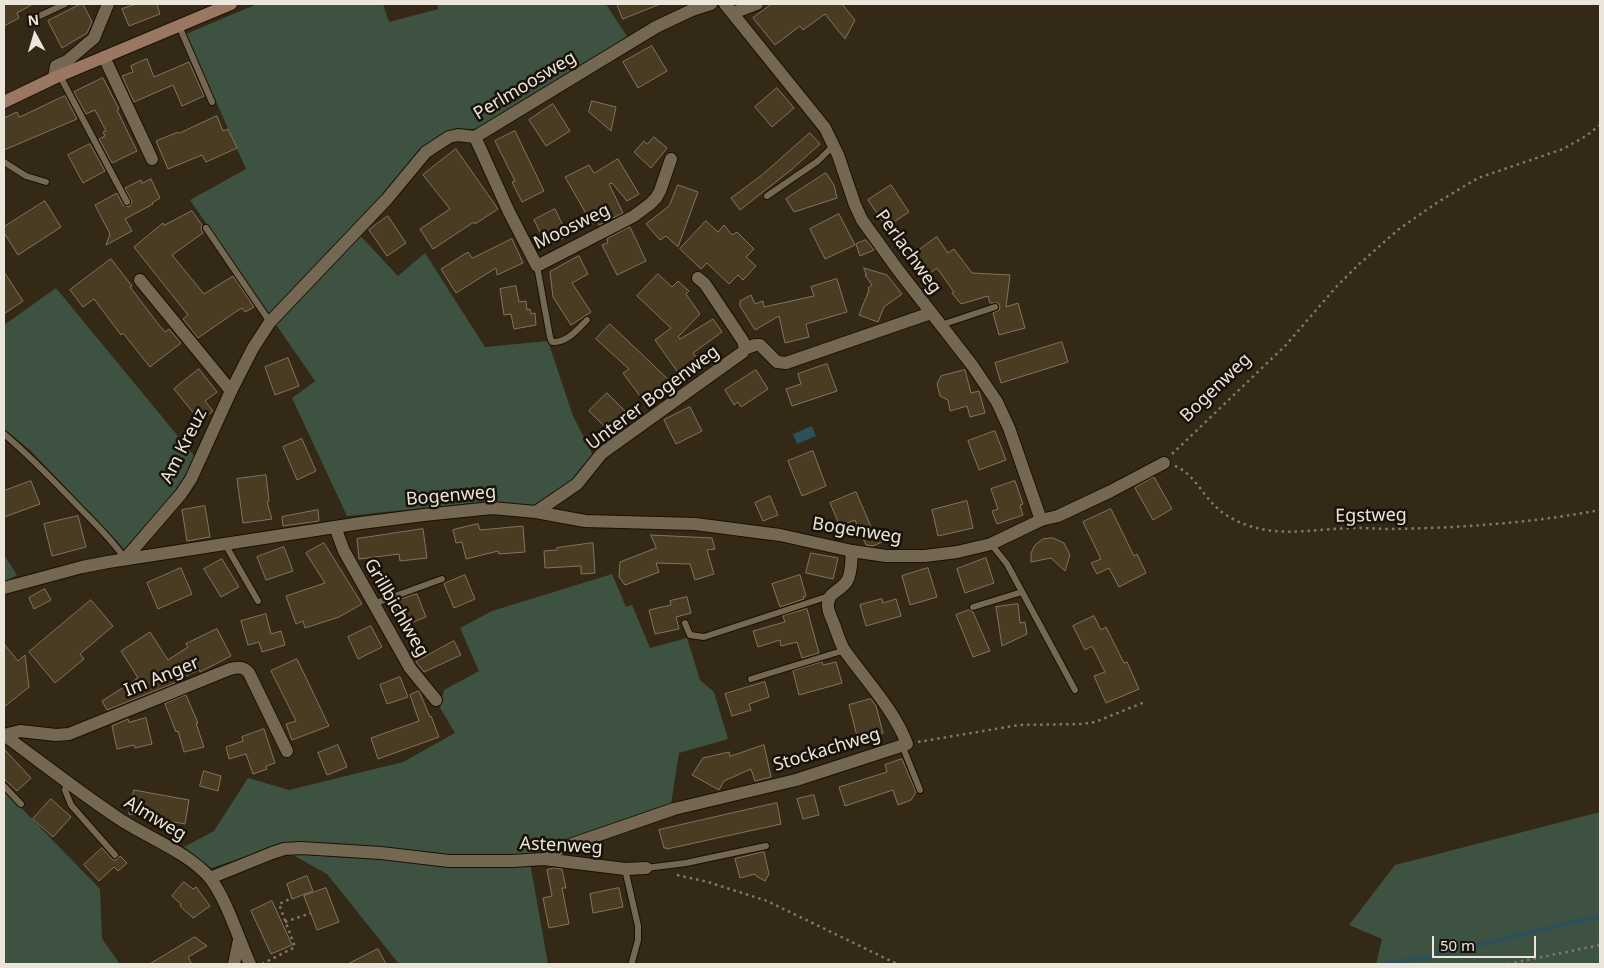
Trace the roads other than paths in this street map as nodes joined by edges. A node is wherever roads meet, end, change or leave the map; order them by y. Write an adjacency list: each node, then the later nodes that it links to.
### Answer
1 (65, 4): 7 (lane)
2 (108, 4): 10 (street)
3 (231, 4): 8 (main road)
4 (711, 4): 13 (street, Perlmoosweg)
5 (757, 4): 6 (street, Perlachweg)
6 (729, 9): 14 (street, Perlachweg)
7 (35, 18)
8 (179, 26): 9 (main road); 12 (lane)
9 (104, 57): 10 (main road); 15 (street)
10 (57, 77): 11 (main road); 20 (lane)
11 (4, 102)
12 (212, 102)
13 (475, 137): 22 (street, Moosweg); 28 (street, Perlmoosweg)
14 (834, 145): 19 (lane); 26 (street, Perlachweg)
15 (152, 159)
16 (671, 159): 22 (street, Moosweg)
17 (4, 162): 18 (lane)
18 (46, 182)
19 (767, 196)
20 (127, 202)
21 (206, 228): 28 (lane)
22 (537, 266): 27 (lane)
23 (698, 278): 30 (street, Unterer Bogenweg)
24 (140, 280): 31 (street)
25 (995, 307): 29 (lane)
26 (931, 313): 29 (street, Perlachweg); 30 (street, Unterer Bogenweg)
27 (587, 320)
28 (270, 322): 31 (street, Am Kreuz)
29 (942, 325): 35 (street, Perlachweg)
30 (744, 349): 34 (street, Unterer Bogenweg)
31 (231, 391): 40 (street, Am Kreuz)
32 (4, 434): 40 (lane)
33 (1164, 463): 35 (street, Bogenweg)
34 (536, 512): 36 (street, Bogenweg); 39 (street, Bogenweg)
35 (1041, 520): 38 (street, Bogenweg)
36 (335, 527): 37 (street, Bogenweg); 46 (street, Grillbichlweg)
37 (225, 544): 40 (street, Bogenweg); 45 (lane)
38 (990, 544): 39 (street, Bogenweg); 43 (lane)
39 (852, 551): 44 (street)
40 (125, 559): 42 (street, Bogenweg)
41 (442, 579): 46 (lane)
42 (4, 588)
43 (1022, 592): 47 (lane); 51 (lane)
44 (830, 596): 48 (lane); 49 (street, Stockachweg)
45 (258, 601)
46 (374, 604): 52 (street, Grillbichlweg)
47 (972, 607)
48 (685, 623)
49 (845, 650): 50 (lane); 54 (street, Stockachweg)
50 (751, 679)
51 (1075, 690)
52 (436, 700)
53 (4, 735): 55 (street, Im Anger); 56 (street, Almweg)
54 (904, 745): 58 (lane); 62 (street, Stockachweg)
55 (287, 751)
56 (68, 781): 61 (lane); 65 (street, Almweg)
57 (4, 786): 59 (lane)
58 (920, 790)
59 (21, 804)
60 (766, 846): 63 (lane)
61 (115, 855)
62 (544, 859): 64 (street, Astenweg); 65 (street, Astenweg)
63 (646, 868): 64 (street, Astenweg)
64 (625, 869): 67 (lane)
65 (210, 878): 66 (street, Almweg)
66 (239, 940): 68 (street); 69 (street, Almweg)
67 (632, 962)
68 (234, 964)
69 (250, 964)

